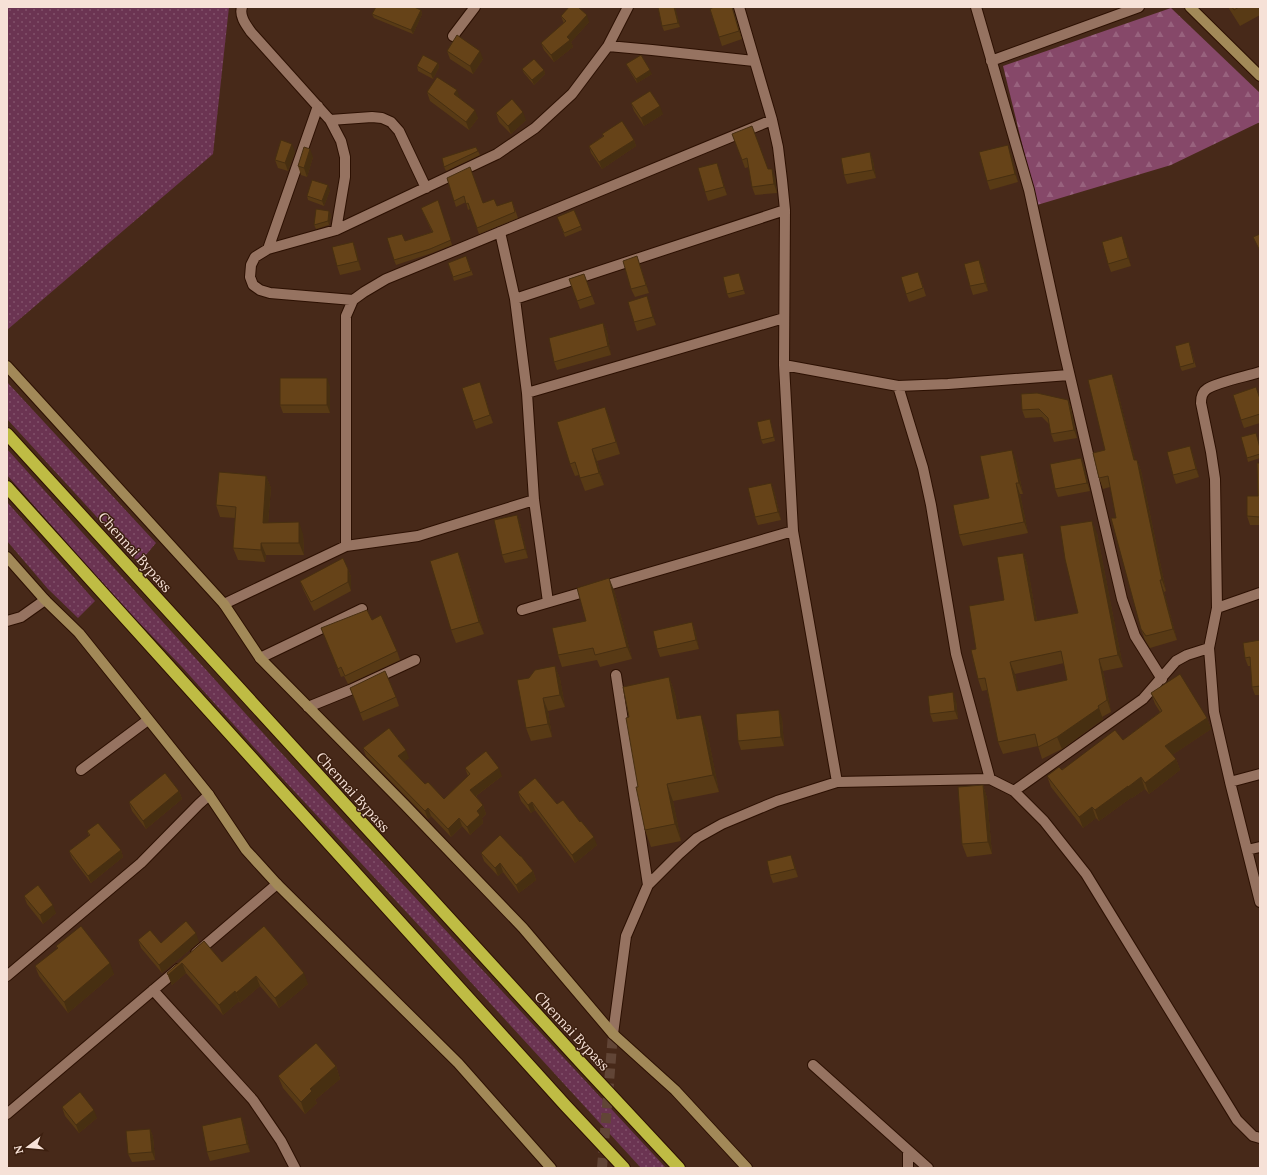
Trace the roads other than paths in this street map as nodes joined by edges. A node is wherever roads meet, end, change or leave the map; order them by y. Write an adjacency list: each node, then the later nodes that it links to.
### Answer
1 (242, 7): 13 (street)
2 (475, 7): 8 (street)
3 (628, 7): 9 (street)
4 (739, 7): 11 (street)
5 (976, 7): 10 (street)
6 (1139, 7): 10 (street)
7 (1190, 7): 12 (street)
8 (453, 36)
9 (608, 46): 11 (street); 16 (street)
10 (991, 61): 27 (street)
11 (754, 62): 15 (street)
12 (1260, 76)
13 (318, 106): 14 (street); 20 (street)
14 (330, 120): 16 (street); 18 (street)
15 (772, 120): 17 (street); 19 (street)
16 (426, 188): 18 (street)
17 (785, 210): 21 (street); 23 (street)
18 (336, 230): 20 (street)
19 (500, 232): 21 (street); 22 (street)
20 (268, 249): 22 (street)
21 (515, 299): 29 (street)
22 (353, 300): 34 (street)
23 (784, 318): 24 (street); 29 (street)
24 (784, 365): 28 (street); 33 (street)
25 (7, 366): 39 (street)
26 (1260, 372): 40 (street)
27 (1069, 375): 28 (street); 48 (street)
28 (898, 386): 53 (street)
29 (527, 393): 32 (street)
30 (7, 434): 73 (highway, Chennai Bypass)
31 (7, 487): 72 (highway)
32 (534, 500): 34 (street); 38 (street)
33 (793, 531): 38 (street); 54 (street)
34 (346, 546): 39 (street)
35 (7, 557): 37 (street)
36 (1260, 593): 40 (street)
37 (45, 600): 43 (street); 50 (street)
38 (548, 602): 42 (street)
39 (224, 604): 45 (street)
40 (1217, 608): 44 (street)
41 (362, 609): 45 (street)
42 (522, 610)
43 (7, 621)
44 (1209, 648): 48 (street); 55 (street)
45 (260, 658): 49 (street)
46 (415, 660): 49 (street)
47 (616, 675): 61 (street)
48 (1162, 679): 56 (street)
49 (308, 707): 65 (street)
50 (148, 720): 51 (street); 57 (street)
51 (81, 770)
52 (1260, 774): 55 (street)
53 (990, 779): 54 (street); 56 (street)
54 (837, 782): 61 (street)
55 (1230, 782): 59 (street)
56 (1014, 791): 68 (street)
57 (209, 795): 60 (street); 63 (street)
58 (1260, 847): 59 (street)
59 (1247, 850): 62 (street)
60 (277, 884): 64 (street); 71 (street)
61 (648, 885): 65 (street)
62 (1260, 902)
63 (7, 976)
64 (153, 990): 67 (street); 70 (street)
65 (613, 1034): 74 (street)
66 (813, 1065): 69 (street)
67 (7, 1114)
68 (1260, 1138)
69 (908, 1150): 75 (street); 76 (street)
70 (295, 1168)
71 (551, 1168)
72 (624, 1168)
73 (679, 1168)
74 (747, 1168)
75 (908, 1168)
76 (928, 1168)

